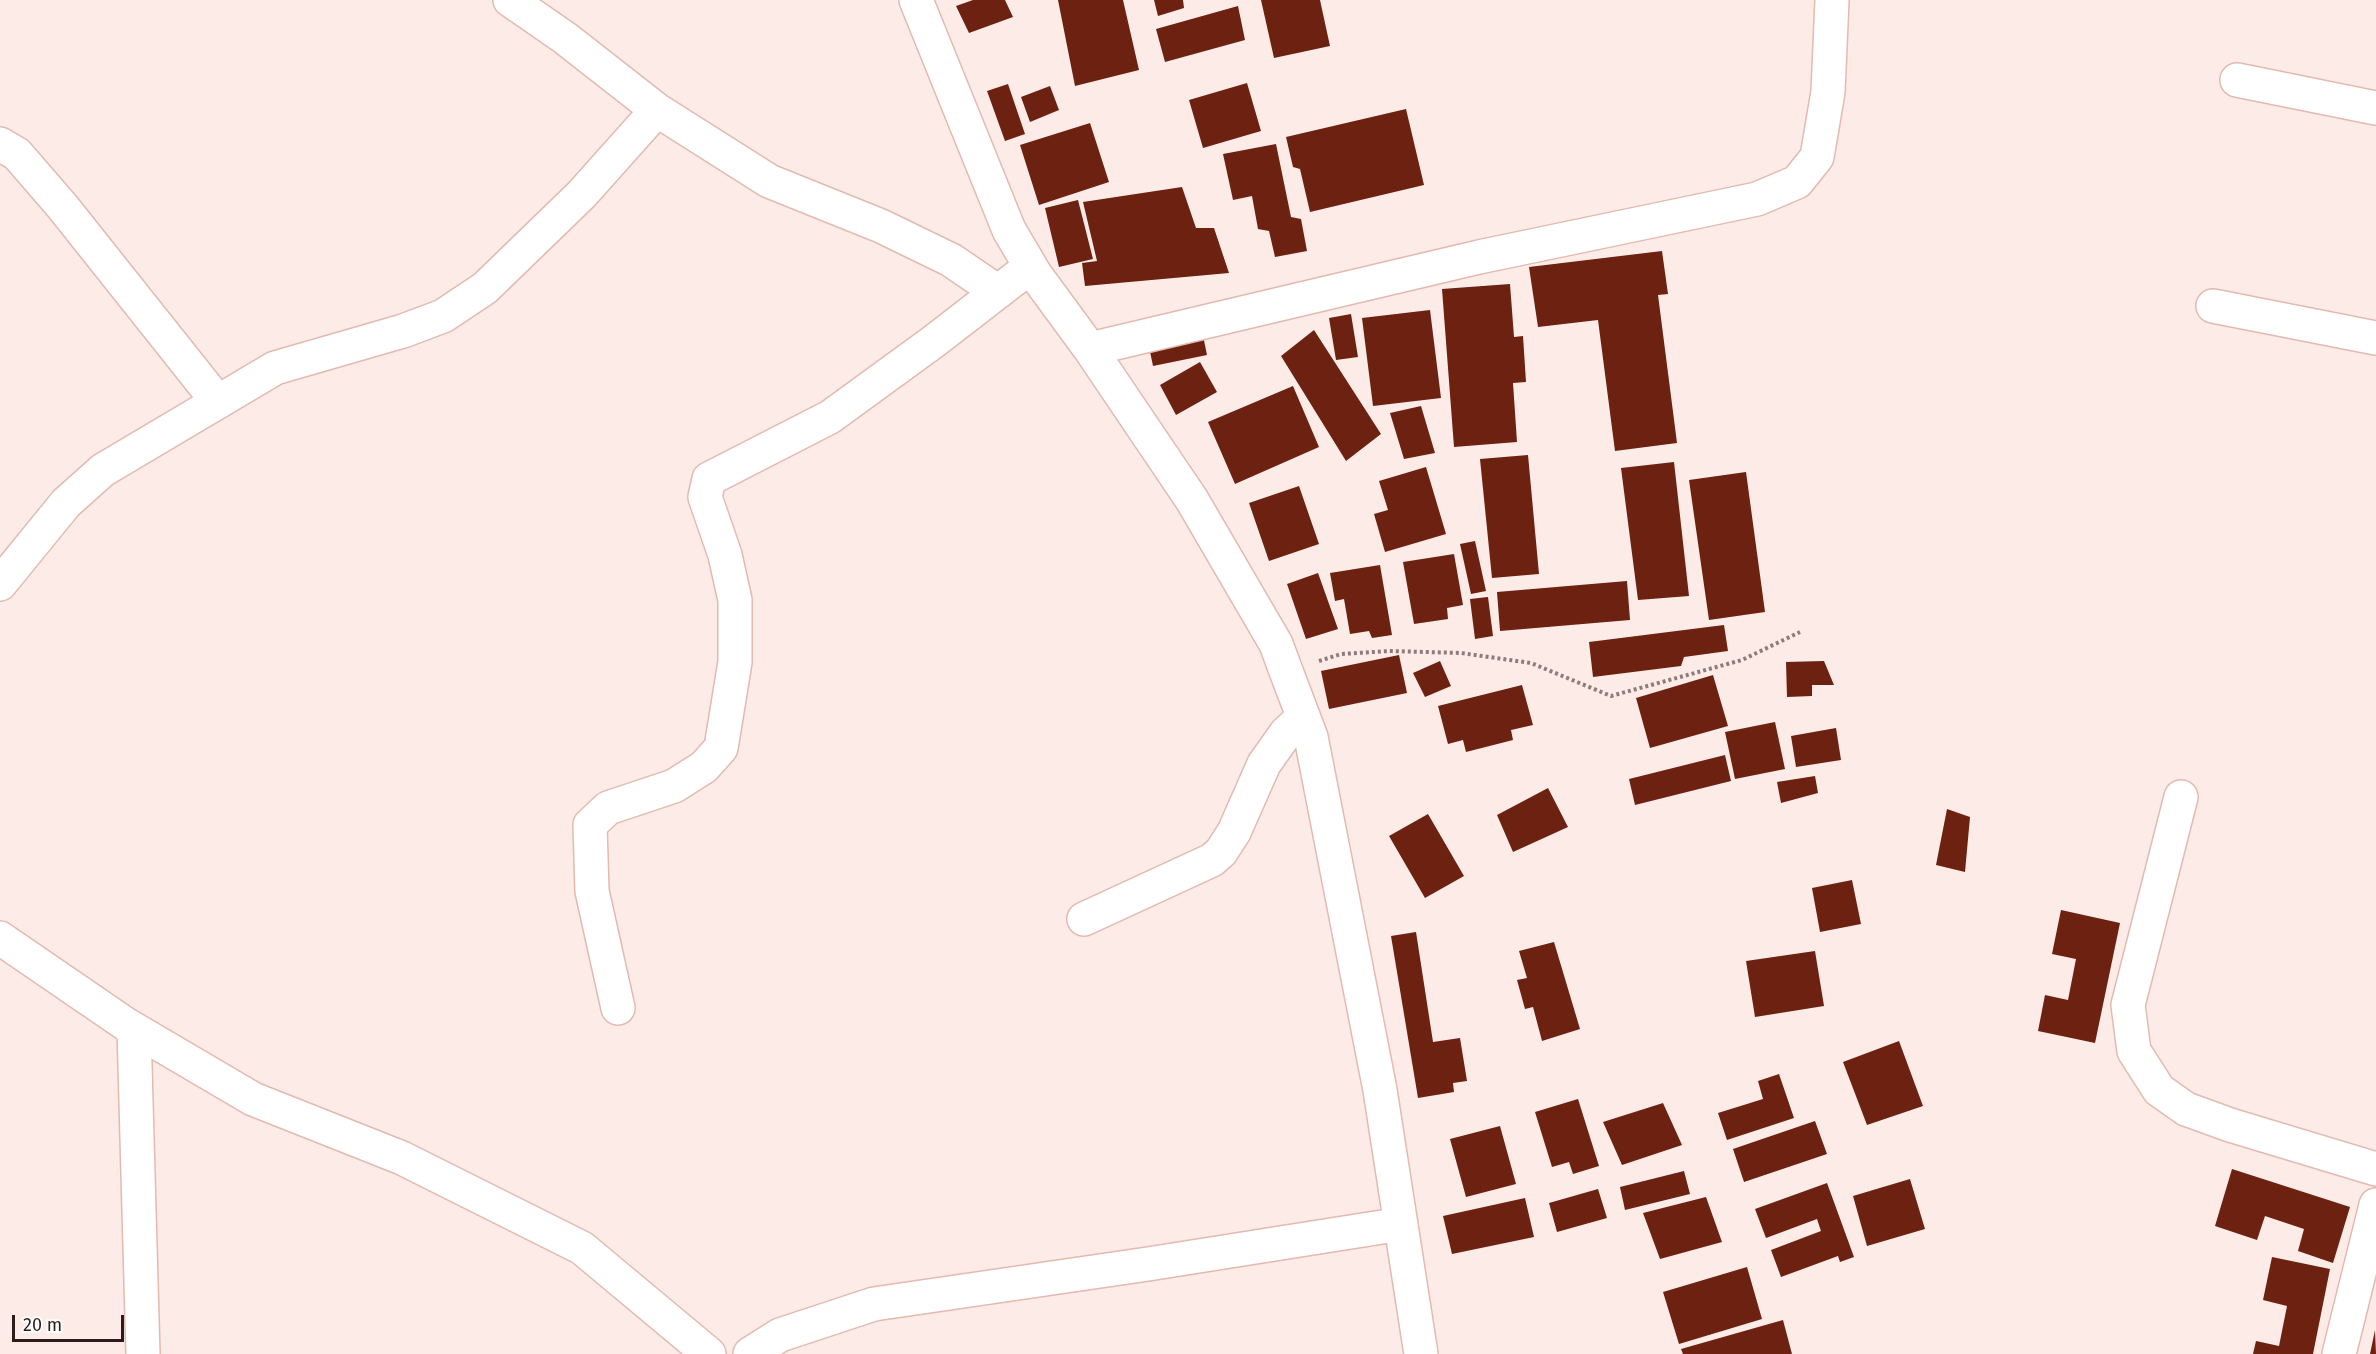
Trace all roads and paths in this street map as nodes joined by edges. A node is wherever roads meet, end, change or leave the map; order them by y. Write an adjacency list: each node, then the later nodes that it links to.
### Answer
1 (510, 0): 6 (street)
2 (916, 0): 8 (street)
3 (1832, 0): 12 (street)
4 (2237, 80): 5 (street)
5 (2376, 108)
6 (657, 110): 9 (street); 13 (street)
7 (0, 144): 13 (street)
8 (1030, 267): 9 (street); 12 (street)
9 (998, 292): 21 (street)
10 (2213, 306): 11 (street)
11 (2376, 338)
12 (1090, 349): 16 (street)
13 (218, 402): 14 (street)
14 (0, 584)
15 (1800, 632): 16 (path)
16 (1286, 671): 17 (street)
17 (1303, 717): 19 (street); 25 (street)
18 (2181, 797): 23 (street)
19 (1084, 919)
20 (0, 938): 22 (street)
21 (618, 1008)
22 (134, 1029): 26 (street); 27 (street)
23 (2376, 1169)
24 (2376, 1205): 30 (street)
25 (1401, 1224): 28 (street); 29 (street)
26 (143, 1354)
27 (709, 1354)
28 (750, 1354)
29 (1421, 1354)
30 (2339, 1354)

